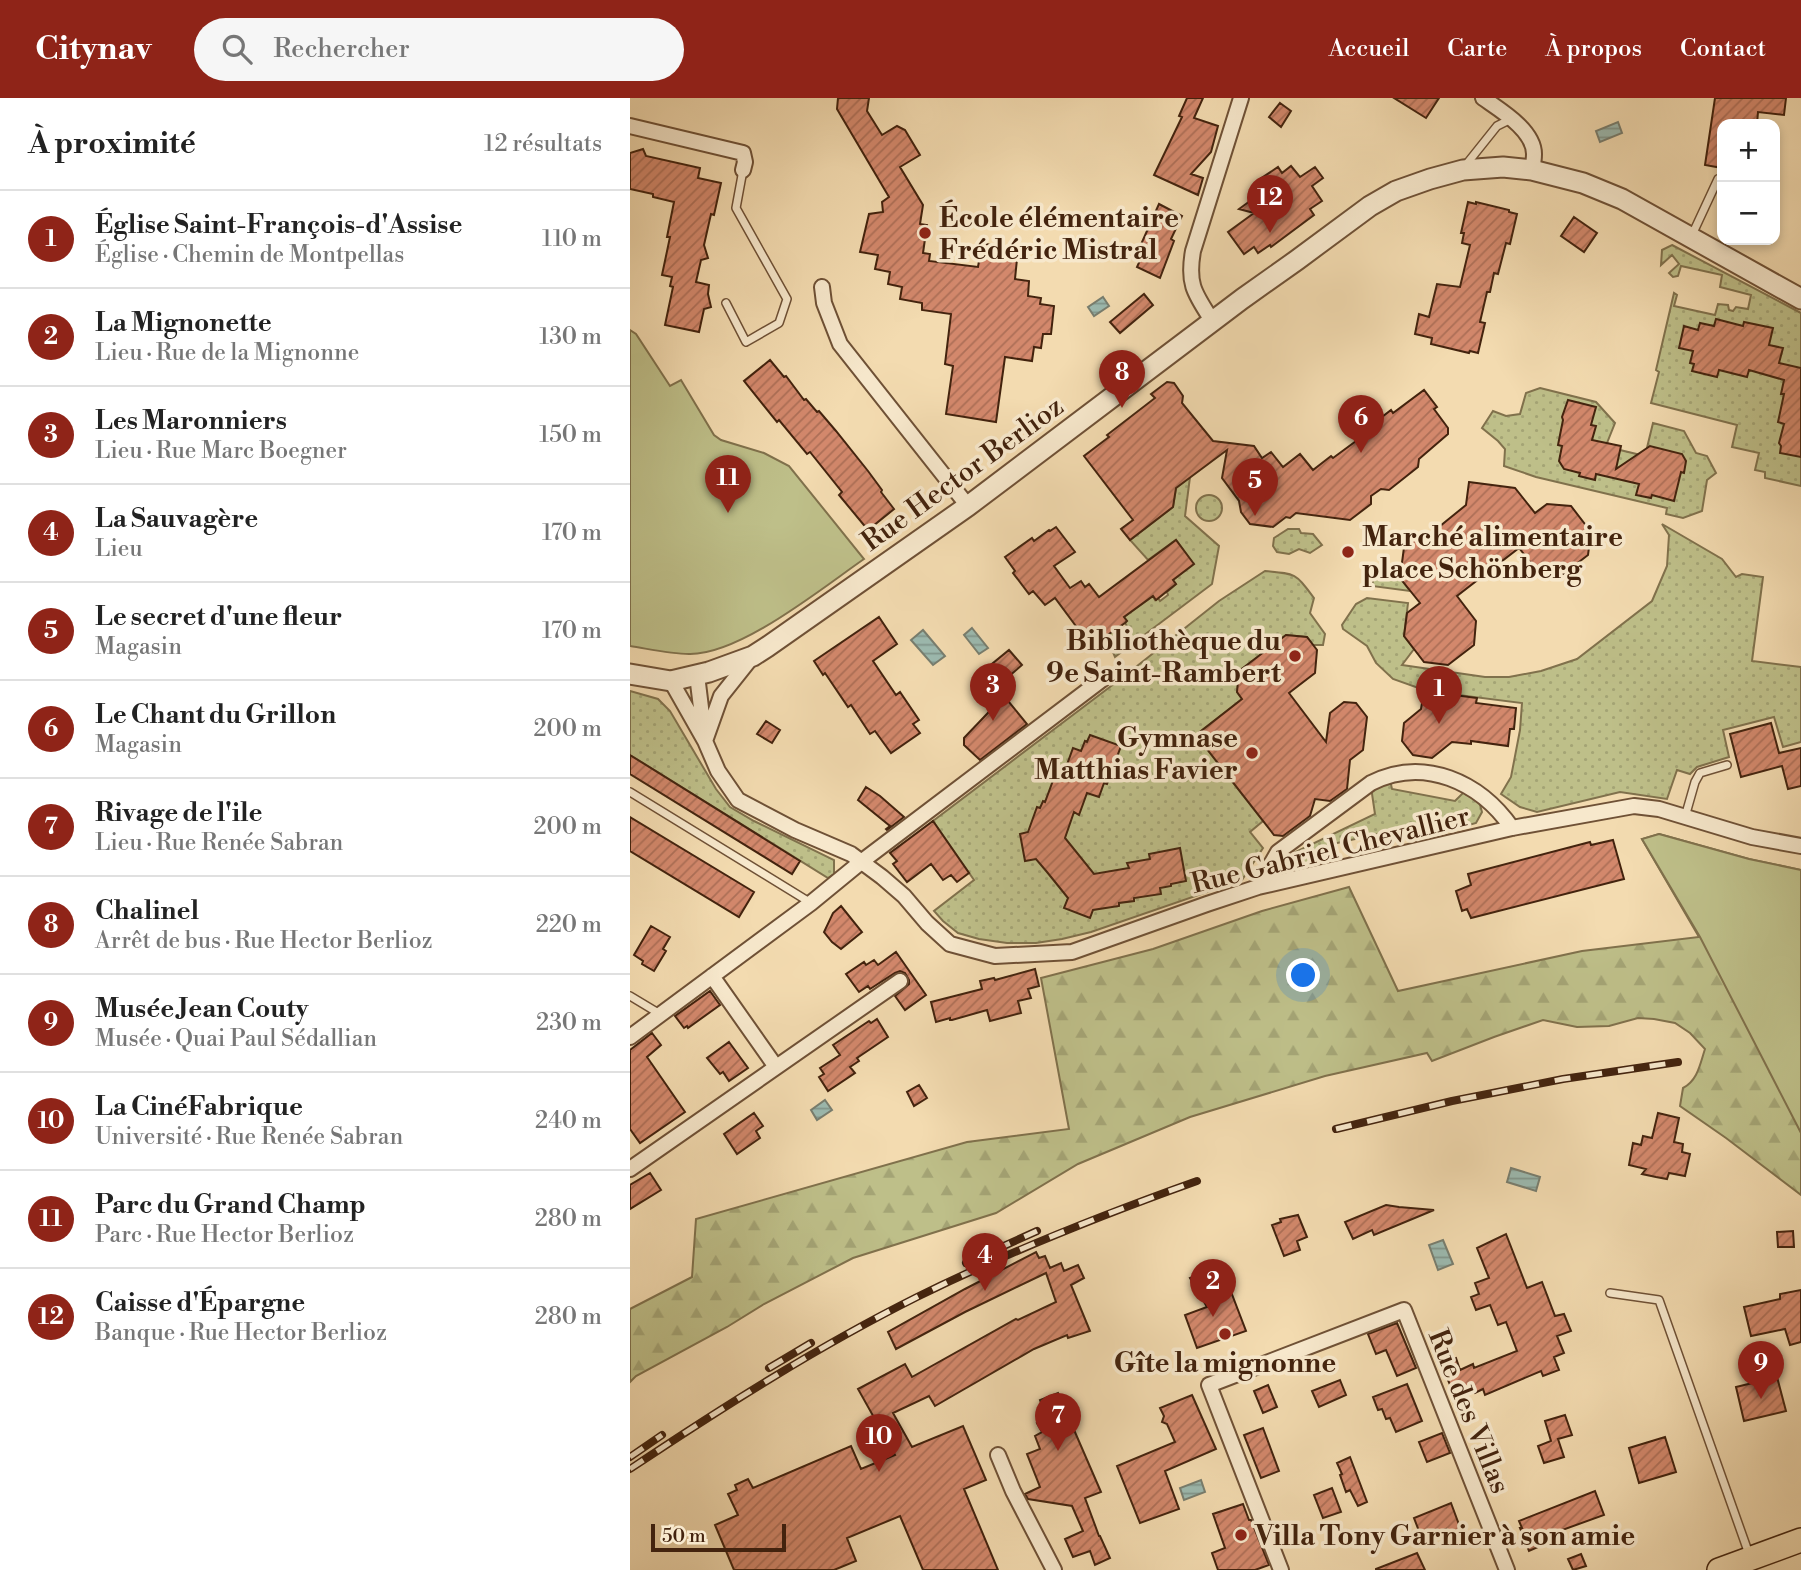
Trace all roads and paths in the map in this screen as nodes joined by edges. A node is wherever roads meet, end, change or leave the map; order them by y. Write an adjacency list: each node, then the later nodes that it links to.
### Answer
1 (1241, 98): 13 (street)
2 (1483, 98): 3 (street)
3 (1511, 118): 6 (lane); 7 (street)
4 (630, 126): 5 (street)
5 (743, 170): 12 (lane)
6 (1463, 170): 7 (street, Rue Hector Berlioz); 13 (street, Rue Hector Berlioz)
7 (1532, 170): 9 (street, Rue Hector Berlioz)
8 (1717, 181): 9 (lane)
9 (1690, 238): 11 (street, Rue Hector Berlioz)
10 (822, 287): 14 (street)
11 (1801, 299)
12 (726, 303)
13 (1213, 322): 14 (street, Rue Hector Berlioz)
14 (968, 506): 15 (street, Rue Hector Berlioz)
15 (753, 656): 17 (street, Rue Hector Berlioz); 20 (street)
16 (630, 674): 19 (street, Rue Hector Berlioz)
17 (697, 675): 19 (street, Rue Hector Berlioz); 20 (street, Rue Gabriel Chevallier)
18 (1104, 678): 26 (street)
19 (671, 681): 20 (street, Rue Gabriel Chevallier)
20 (705, 741): 26 (street, Rue Gabriel Chevallier)
21 (1727, 765): 23 (lane)
22 (630, 792): 28 (lane)
23 (1685, 817): 24 (street, Rue Gabriel Chevallier); 25 (street, Rue Gabriel Chevallier)
24 (1512, 828): 27 (street, Rue Gabriel Chevallier); 27 (street)
25 (1801, 846)
26 (861, 862): 27 (street, Rue Gabriel Chevallier); 28 (street)
27 (1258, 887)
28 (811, 903): 29 (street)
29 (712, 976): 32 (street); 34 (street)
30 (900, 981): 34 (street)
31 (630, 996): 32 (lane)
32 (660, 1014): 33 (street)
33 (630, 1037)
34 (776, 1068): 35 (street)
35 (630, 1169)
36 (1610, 1293): 39 (lane)
37 (999, 1455): 40 (street)
38 (1801, 1540): 39 (main road)
39 (1750, 1558): 43 (main road)
40 (1054, 1570)
41 (1281, 1570): 42 (street, Rue des Villas)
42 (1507, 1570)
43 (1719, 1570)

